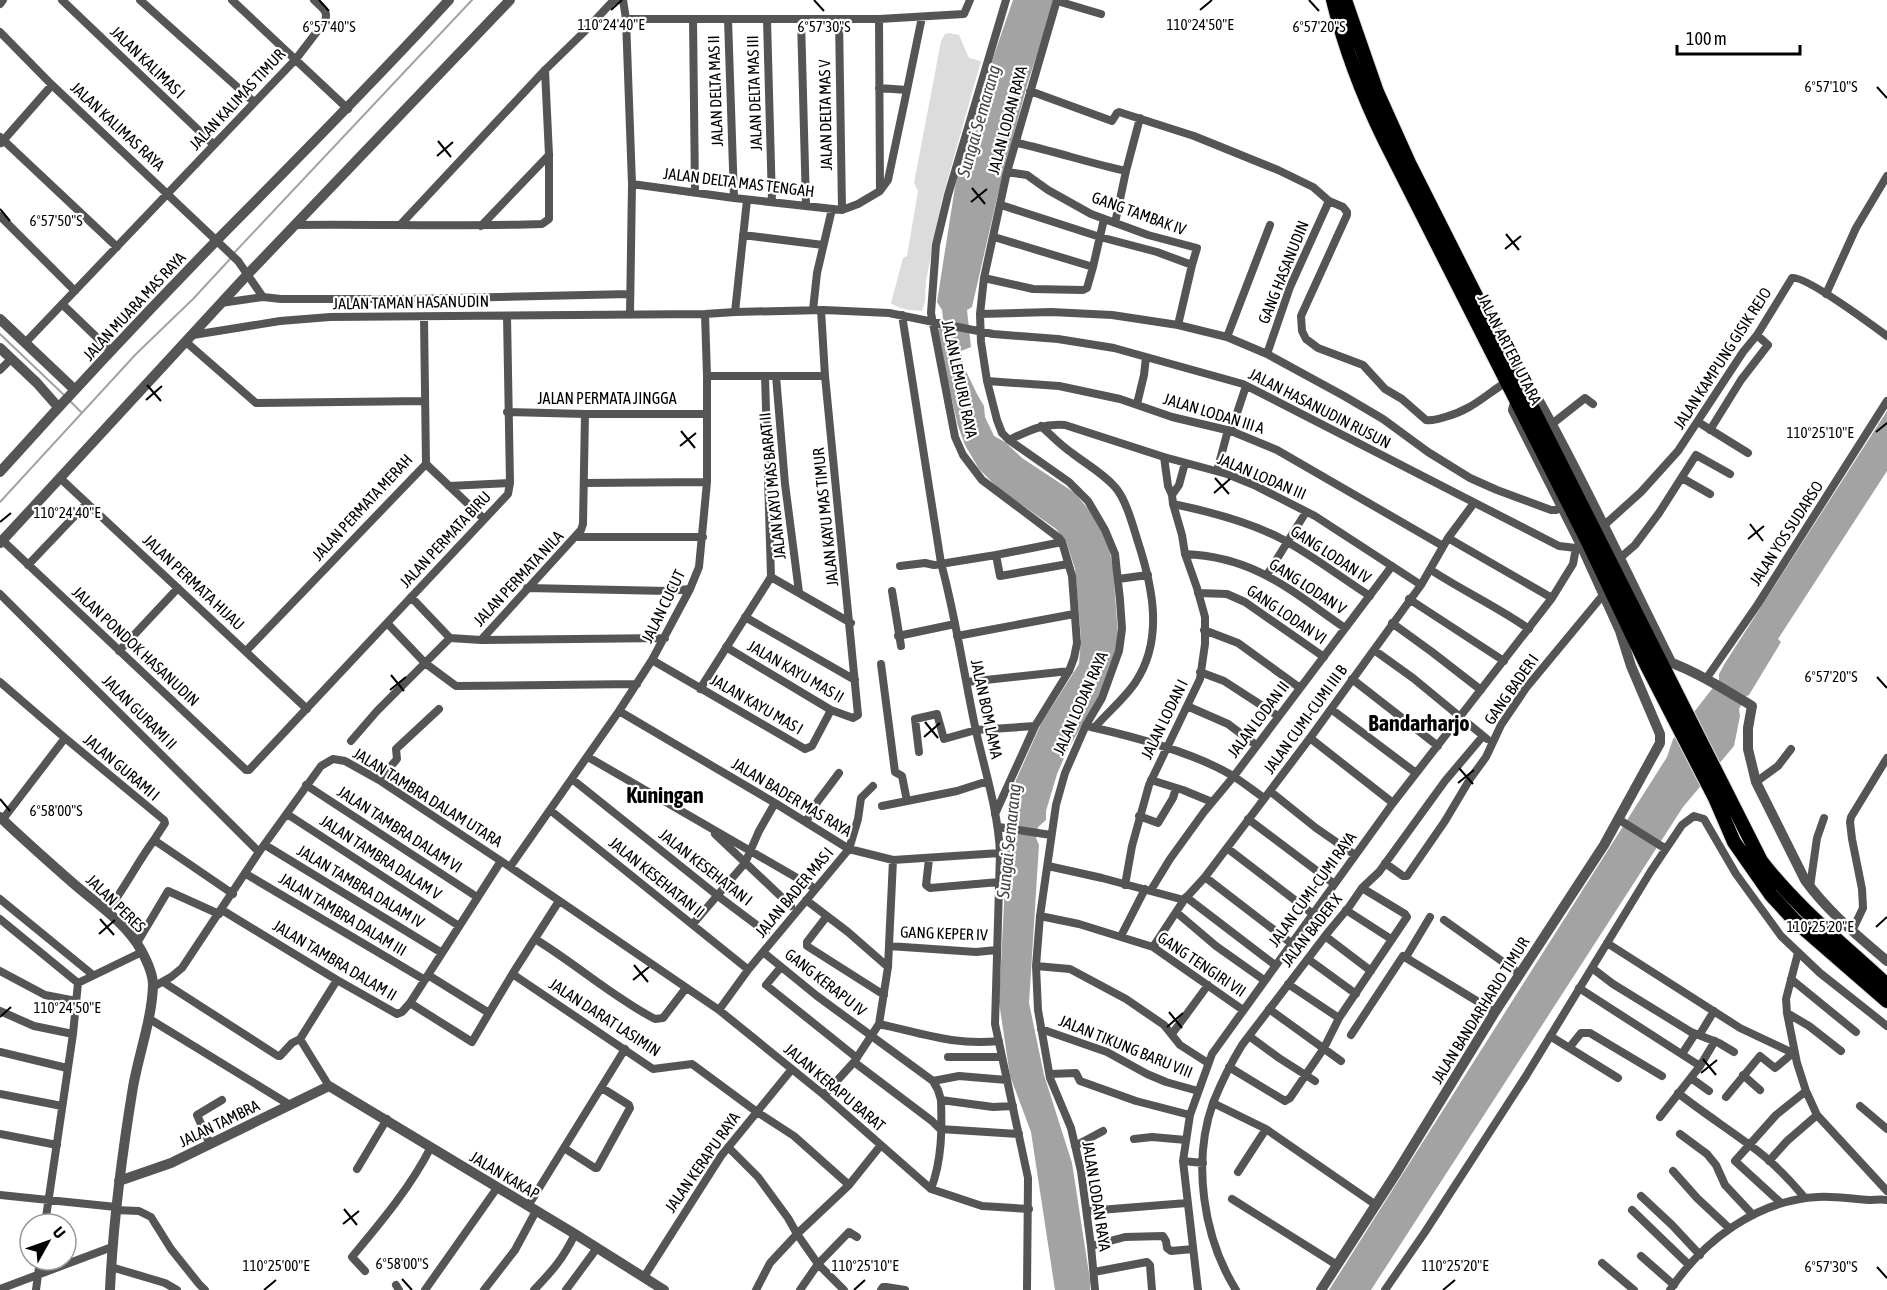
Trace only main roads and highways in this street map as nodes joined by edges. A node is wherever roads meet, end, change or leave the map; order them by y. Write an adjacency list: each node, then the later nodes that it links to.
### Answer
1 (1333, 0): 3 (highway, JALAN ARTERI UTARA)
2 (1345, 0): 3 (highway, JALAN ARTERI UTARA)
3 (1522, 398): 4 (highway, JALAN ARTERI UTARA)
4 (1588, 538): 5 (highway, JALAN ARTERI UTARA); 5 (highway, JALAN ARTERI UTARA)
5 (1675, 706): 6 (highway)
6 (1720, 795): 7 (highway); 8 (highway)
7 (1887, 985)
8 (1887, 1001)

